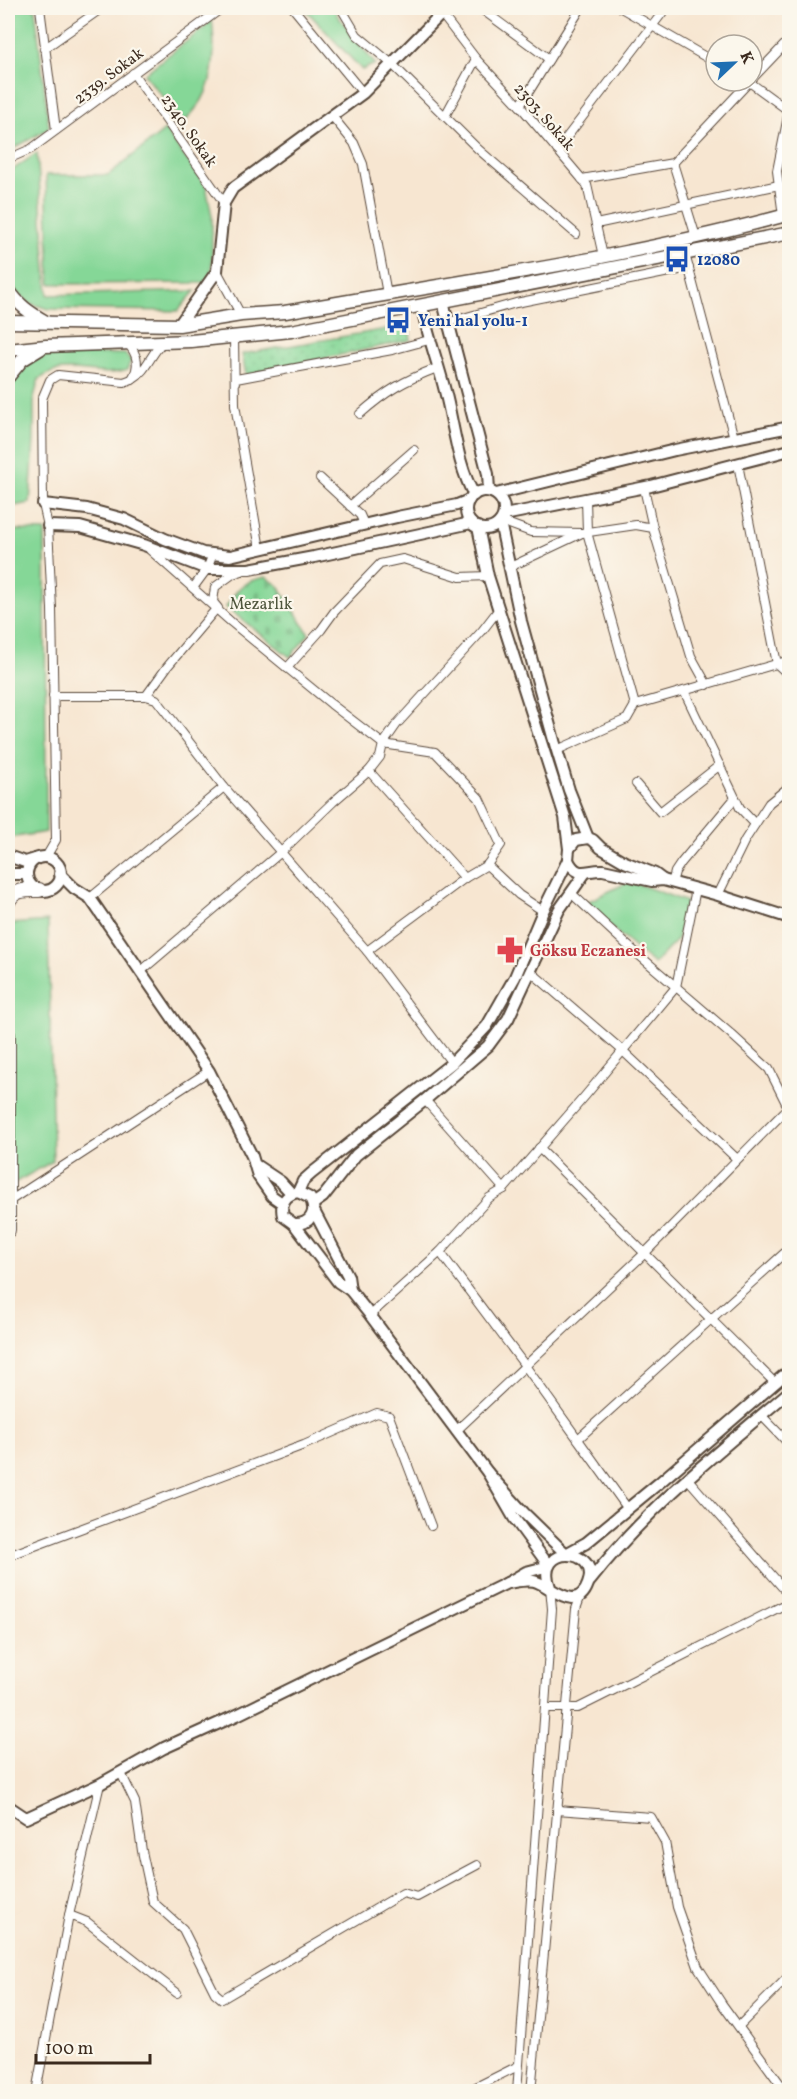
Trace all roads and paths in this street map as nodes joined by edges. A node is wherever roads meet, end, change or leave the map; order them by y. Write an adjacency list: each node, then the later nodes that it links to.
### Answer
1 (40, 8): 13 (street)
2 (102, 8): 13 (street)
3 (222, 8): 19 (street, 2339. Sokak)
4 (293, 8): 21 (street)
5 (341, 8): 17 (street)
6 (480, 8): 16 (street)
7 (581, 8): 16 (street)
8 (621, 8): 11 (street)
9 (666, 8): 11 (street)
10 (442, 9): 15 (street, 2303. Sokak); 17 (street)
11 (652, 26): 14 (street); 28 (street)
12 (789, 39): 18 (street)
13 (45, 49): 27 (street)
14 (704, 56)
15 (476, 58): 23 (street, 2303. Sokak); 26 (street)
16 (549, 59): 23 (street)
17 (392, 64): 21 (street); 26 (street)
18 (764, 66)
19 (133, 73): 27 (street, 2339. Sokak); 33 (street, 2340. Sokak)
20 (764, 92): 24 (street)
21 (363, 93): 25 (street)
22 (739, 93): 30 (street)
23 (520, 106): 28 (street, 2303. Sokak)
24 (789, 111): 32 (street)
25 (332, 116): 33 (street); 45 (street)
26 (445, 116): 38 (street)
27 (56, 130): 29 (street, 2339. Sokak)
28 (557, 150): 31 (street, 2303. Sokak)
29 (8, 159)
30 (673, 163): 31 (street); 34 (street)
31 (582, 179): 36 (street, 2303. Sokak)
32 (779, 185): 34 (street); 35 (street)
33 (224, 203): 43 (street)
34 (686, 206): 36 (street); 39 (street)
35 (786, 215): 39 (main road)
36 (596, 224): 41 (street, 2303. Sokak)
37 (789, 233): 40 (main road)
38 (576, 234)
39 (696, 237): 41 (main road)
40 (685, 254): 42 (street); 46 (main road)
41 (603, 256): 45 (main road)
42 (688, 268): 51 (street); 65 (street)
43 (217, 271): 48 (street); 52 (street)
44 (8, 289): 50 (main road)
45 (387, 294): 48 (main road)
46 (443, 302): 47 (main road); 51 (street)
47 (422, 306): 53 (main road); 54 (street)
48 (242, 315): 52 (main road)
49 (8, 322): 50 (main road)
50 (47, 322): 52 (main road)
51 (448, 322): 71 (street)
52 (179, 325)
53 (234, 337): 55 (main road); 62 (street)
54 (429, 340): 59 (street); 62 (street)
55 (163, 342): 56 (main road); 61 (street)
56 (127, 343): 57 (main road); 61 (street)
57 (46, 346): 58 (main road); 60 (main road)
58 (8, 350)
59 (437, 369): 63 (street); 72 (street)
60 (8, 377)
61 (132, 379): 74 (street)
62 (236, 379): 83 (street)
63 (360, 414)
64 (789, 427): 65 (street)
65 (734, 438): 71 (street)
66 (414, 450): 75 (street)
67 (789, 450): 68 (street)
68 (738, 464): 70 (street); 94 (street)
69 (320, 478): 75 (street)
70 (644, 488): 73 (street); 80 (street)
71 (493, 493): 72 (street); 76 (street)
72 (471, 497): 77 (street); 78 (street)
73 (586, 500): 76 (street); 81 (street)
74 (43, 504): 79 (street); 84 (street)
75 (350, 506): 77 (street)
76 (501, 519): 78 (street); 81 (street); 85 (street)
77 (364, 524): 83 (street)
78 (475, 525): 87 (street); 88 (street)
79 (48, 526): 82 (street); 99 (street)
80 (653, 528): 81 (street); 97 (street)
81 (584, 533): 85 (street); 101 (street)
82 (144, 545): 86 (street); 89 (street)
83 (260, 549): 84 (street)
84 (213, 554): 86 (street)
85 (508, 568): 103 (street)
86 (207, 569): 87 (street); 89 (street)
87 (249, 569): 92 (street)
88 (488, 576): 91 (street); 95 (street)
89 (193, 588): 90 (street)
90 (216, 609): 92 (street); 100 (street)
91 (499, 609): 102 (street); 114 (street)
92 (223, 616): 95 (street)
93 (789, 660): 94 (street)
94 (777, 664): 96 (street); 97 (street)
95 (287, 668): 102 (street)
96 (789, 676)
97 (707, 685): 98 (street)
98 (684, 691): 101 (street); 104 (street)
99 (53, 696): 100 (street); 116 (street)
100 (146, 696): 108 (street)
101 (634, 705): 103 (street)
102 (383, 744): 105 (street); 117 (street)
103 (557, 750): 111 (street)
104 (720, 765): 106 (street); 109 (street)
105 (369, 771): 113 (street); 122 (street)
106 (636, 784)
107 (789, 786): 110 (street)
108 (224, 787): 113 (street); 129 (street)
109 (735, 798): 110 (street); 123 (street)
110 (755, 825): 128 (street)
111 (588, 838): 112 (street); 114 (street)
112 (601, 848): 118 (street); 123 (street)
113 (280, 852): 133 (street); 135 (street)
114 (568, 854): 118 (street); 131 (street)
115 (8, 856): 116 (street)
116 (35, 860): 119 (street); 121 (street)
117 (487, 866): 122 (street); 131 (street)
118 (591, 871): 123 (street); 127 (street)
119 (60, 873): 124 (street); 126 (street)
120 (8, 874): 121 (street)
121 (27, 874): 126 (street)
122 (465, 878): 133 (street)
123 (668, 881): 125 (street)
124 (74, 888): 126 (street); 129 (street)
125 (696, 889): 128 (street); 136 (street)
126 (44, 890): 130 (highway)
127 (571, 893): 134 (street); 136 (street)
128 (718, 895): 132 (street)
129 (90, 898): 135 (street)
130 (8, 902)
131 (543, 911): 139 (street)
132 (789, 918)
133 (367, 951): 139 (street)
134 (530, 971): 138 (street); 141 (street)
135 (140, 972): 140 (street)
136 (676, 987): 138 (street); 142 (street)
137 (8, 1035): 148 (highway)
138 (623, 1051): 143 (street); 144 (street)
139 (452, 1063): 147 (street)
140 (209, 1071): 145 (street); 148 (street)
141 (425, 1100): 146 (street); 150 (street)
142 (789, 1107): 144 (street)
143 (539, 1148): 146 (street); 155 (street)
144 (737, 1159): 155 (street)
145 (257, 1166): 147 (street); 149 (street)
146 (504, 1189): 154 (street)
147 (295, 1193): 149 (street); 150 (street)
148 (8, 1202): 152 (highway)
149 (282, 1203): 151 (street)
150 (313, 1207): 151 (street); 156 (street)
151 (294, 1224): 156 (street)
152 (8, 1230)
153 (789, 1248): 158 (street)
154 (440, 1252): 157 (street); 159 (street)
155 (644, 1254): 158 (street); 159 (street)
156 (350, 1290): 157 (street)
157 (370, 1314): 164 (street)
158 (711, 1320): 161 (street); 165 (street)
159 (526, 1367): 164 (street); 165 (street)
160 (789, 1370): 161 (street)
161 (774, 1382): 169 (street)
162 (789, 1391): 163 (street)
163 (761, 1415): 166 (street); 168 (street)
164 (456, 1431): 167 (street)
165 (578, 1439): 169 (street)
166 (789, 1445)
167 (488, 1473): 171 (street); 173 (street)
168 (687, 1478): 174 (street); 178 (street)
169 (628, 1509): 171 (street)
170 (431, 1526): 172 (street)
171 (566, 1554): 173 (street); 174 (street)
172 (8, 1556)
173 (549, 1566): 175 (street); 176 (street)
174 (590, 1581): 177 (street)
175 (507, 1583): 176 (street); 182 (street)
176 (550, 1587): 177 (street); 180 (street)
177 (582, 1593): 181 (street)
178 (789, 1596)
179 (789, 1602): 181 (street)
180 (545, 1708): 181 (street); 191 (street)
181 (566, 1708): 185 (street)
182 (121, 1773): 183 (street); 186 (street)
183 (100, 1784): 184 (street); 187 (street)
184 (8, 1806)
185 (557, 1810): 190 (street); 195 (street)
186 (477, 1865)
187 (69, 1915): 189 (street); 192 (street)
188 (789, 1976): 190 (street)
189 (177, 1993)
190 (739, 2026): 196 (street)
191 (518, 2066): 193 (street); 194 (street)
192 (36, 2091)
193 (466, 2091)
194 (516, 2091)
195 (531, 2091)
196 (786, 2091)

